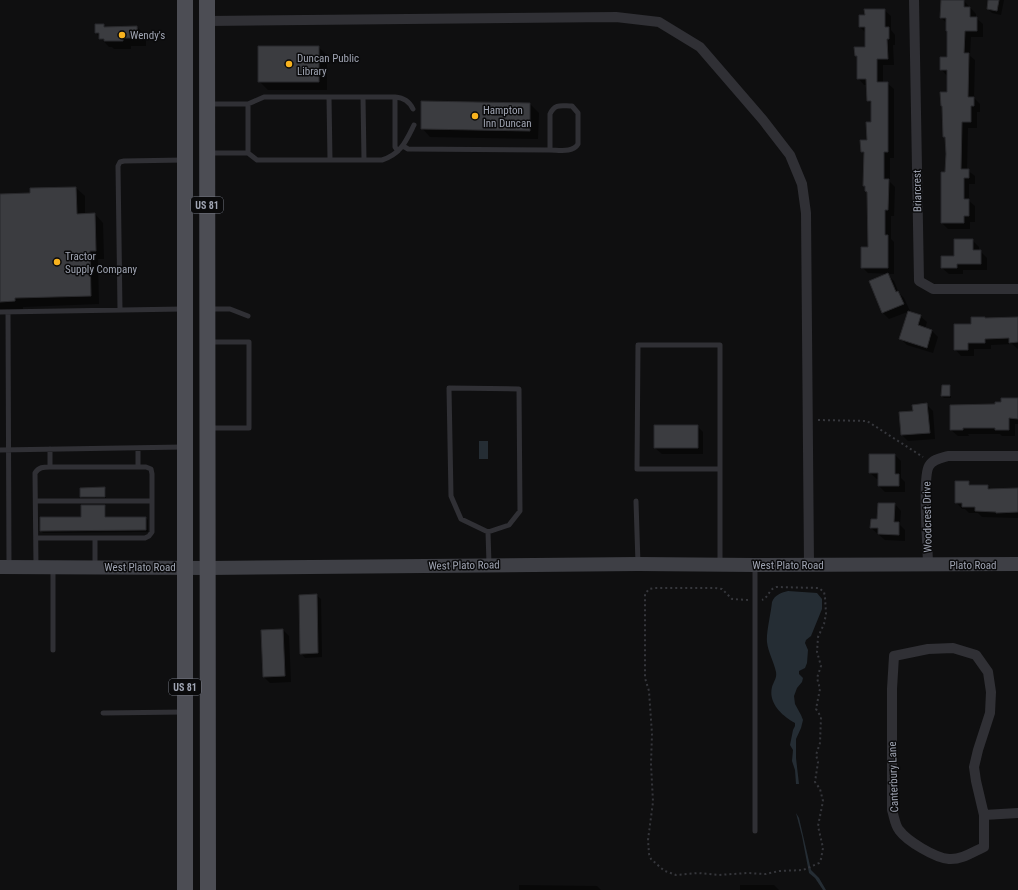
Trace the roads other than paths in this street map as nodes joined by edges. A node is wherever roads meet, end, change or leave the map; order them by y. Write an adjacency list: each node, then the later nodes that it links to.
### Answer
1 (914, 0): 19 (street, Briarcrest)
2 (185, 4): 3 (main road); 16 (main road, US 81)
3 (207, 10): 7 (main road, US 81); 48 (street)
4 (329, 97): 5 (lane); 8 (lane); 17 (lane)
5 (363, 97): 6 (lane); 18 (lane)
6 (395, 97): 9 (lane); 13 (lane)
7 (207, 104): 8 (lane); 14 (main road, US 81)
8 (248, 104): 15 (lane)
9 (413, 109)
10 (414, 125): 11 (lane)
11 (403, 146): 12 (lane); 13 (lane)
12 (550, 150): 12 (lane)
13 (398, 151): 18 (lane)
14 (207, 153): 15 (lane); 21 (main road, US 81)
15 (248, 153): 17 (lane)
16 (185, 160): 20 (main road, US 81); 22 (lane)
17 (330, 160): 18 (lane)
18 (364, 160)
19 (1018, 289)
20 (185, 308): 21 (main road); 22 (lane); 28 (main road, US 81)
21 (207, 308): 25 (lane); 26 (main road, US 81)
22 (120, 310): 24 (lane)
23 (0, 312): 24 (lane)
24 (8, 312): 32 (lane)
25 (248, 316)
26 (207, 342): 27 (main road, US 81); 27 (lane)
27 (207, 428): 55 (main road, US 81)
28 (184, 447): 29 (lane); 54 (main road, US 81)
29 (138, 448): 30 (lane); 35 (lane)
30 (50, 449): 32 (lane); 34 (lane)
31 (0, 450): 32 (lane)
32 (9, 450): 50 (lane)
33 (1018, 456): 49 (street, Woodcrest Drive)
34 (50, 467): 35 (lane); 37 (lane)
35 (138, 467): 38 (lane)
36 (720, 470): 36 (lane); 46 (lane)
37 (36, 501): 38 (lane); 41 (lane)
38 (152, 501): 42 (lane)
39 (636, 501): 43 (lane)
40 (488, 532): 40 (lane); 45 (lane)
41 (36, 538): 42 (lane); 51 (lane)
42 (94, 538): 53 (lane)
43 (638, 564): 45 (street, West Plato Road); 46 (street, West Plato Road)
44 (1018, 564): 49 (street, Plato Road)
45 (489, 565): 55 (street, West Plato Road)
46 (720, 565): 47 (street, West Plato Road)
47 (755, 565): 48 (street, West Plato Road); 61 (lane)
48 (809, 565): 49 (street, West Plato Road)
49 (928, 565)
50 (5, 567): 51 (street, West Plato Road)
51 (36, 567): 52 (street, West Plato Road)
52 (53, 567): 53 (street, West Plato Road); 56 (lane)
53 (95, 567): 54 (street, West Plato Road)
54 (185, 568): 55 (street, West Plato Road); 57 (main road, US 81)
55 (207, 568): 63 (main road, US 81)
56 (53, 650)
57 (185, 712): 58 (lane); 62 (main road, US 81)
58 (103, 713)
59 (1018, 813): 60 (street)
60 (984, 815): 60 (street, Canterbury Lane)
61 (755, 831)
62 (185, 890)
63 (208, 890)

